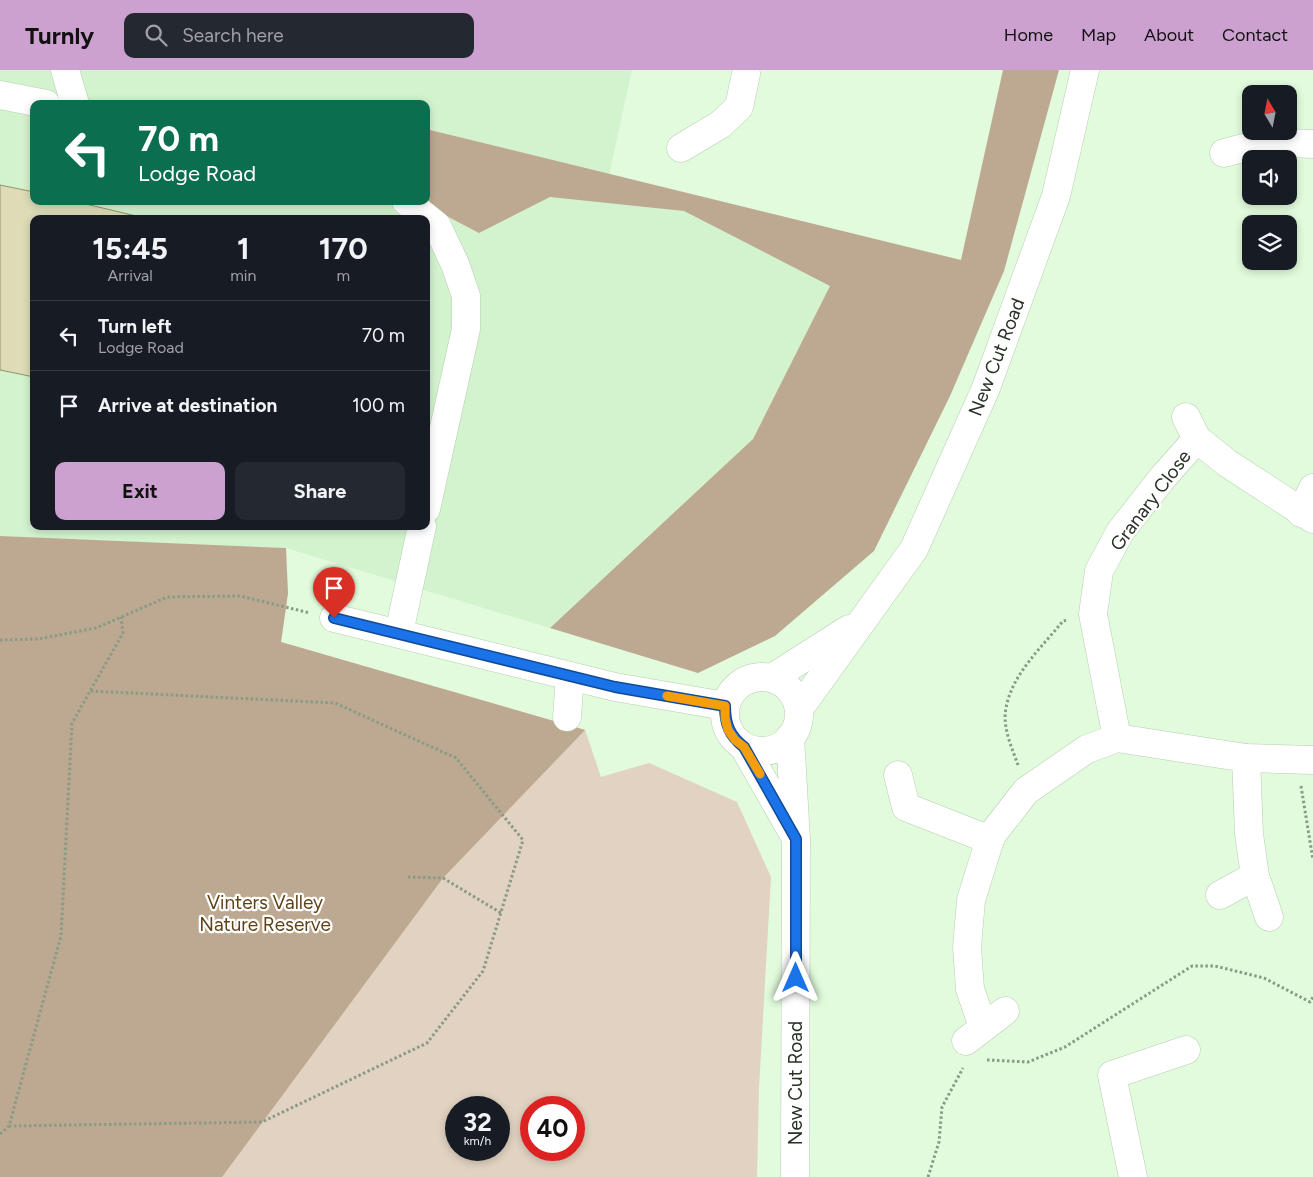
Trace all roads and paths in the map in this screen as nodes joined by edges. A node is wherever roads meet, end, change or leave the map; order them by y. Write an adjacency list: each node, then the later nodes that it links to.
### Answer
1 (65, 70): 5 (street)
2 (1085, 70): 22 (street, New Cut Road)
3 (746, 74): 10 (street)
4 (0, 95): 6 (street)
5 (73, 100)
6 (30, 101)
7 (1258, 140): 11 (street)
8 (1286, 140): 9 (street)
9 (1313, 144)
10 (681, 148)
11 (1224, 153)
12 (411, 205): 13 (street)
13 (423, 215)
14 (430, 220): 16 (street)
15 (1313, 488): 17 (street, Granary Close)
16 (430, 491)
17 (1307, 516): 19 (street, Granary Close)
18 (421, 530): 23 (street)
19 (1094, 610): 32 (street, Granary Close); 37 (path)
20 (121, 617): 21 (path); 24 (path); 27 (path)
21 (334, 618): 23 (street)
22 (859, 623): 26 (street, New Cut Road); 29 (street, New Cut Road)
23 (399, 633): 25 (street)
24 (0, 640)
25 (570, 676): 28 (street); 30 (street)
26 (772, 678): 28 (street, New Cut Road); 29 (street)
27 (90, 691): 44 (path); 51 (path)
28 (725, 706): 33 (street, New Cut Road)
29 (799, 709): 31 (street, New Cut Road)
30 (567, 716)
31 (790, 737): 33 (street); 38 (street, New Cut Road)
32 (1117, 738): 34 (street); 37 (street)
33 (744, 747): 38 (street, New Cut Road)
34 (1246, 758): 35 (street); 41 (street)
35 (1305, 760): 40 (path)
36 (898, 775): 39 (street)
37 (1032, 787): 39 (street)
38 (796, 839): 53 (street, New Cut Road)
39 (990, 840): 48 (street)
40 (1313, 860)
41 (1255, 876): 43 (street); 45 (street)
42 (408, 877): 44 (path)
43 (1220, 895)
44 (501, 913): 51 (path)
45 (1270, 917)
46 (1313, 997): 50 (path)
47 (1005, 1011): 48 (street)
48 (974, 1047): 50 (path); 50 (path); 54 (path)
49 (1186, 1050): 55 (street)
50 (988, 1060)
51 (10, 1126): 52 (path)
52 (0, 1134)
53 (795, 1177)
54 (928, 1177)
55 (1133, 1177)

